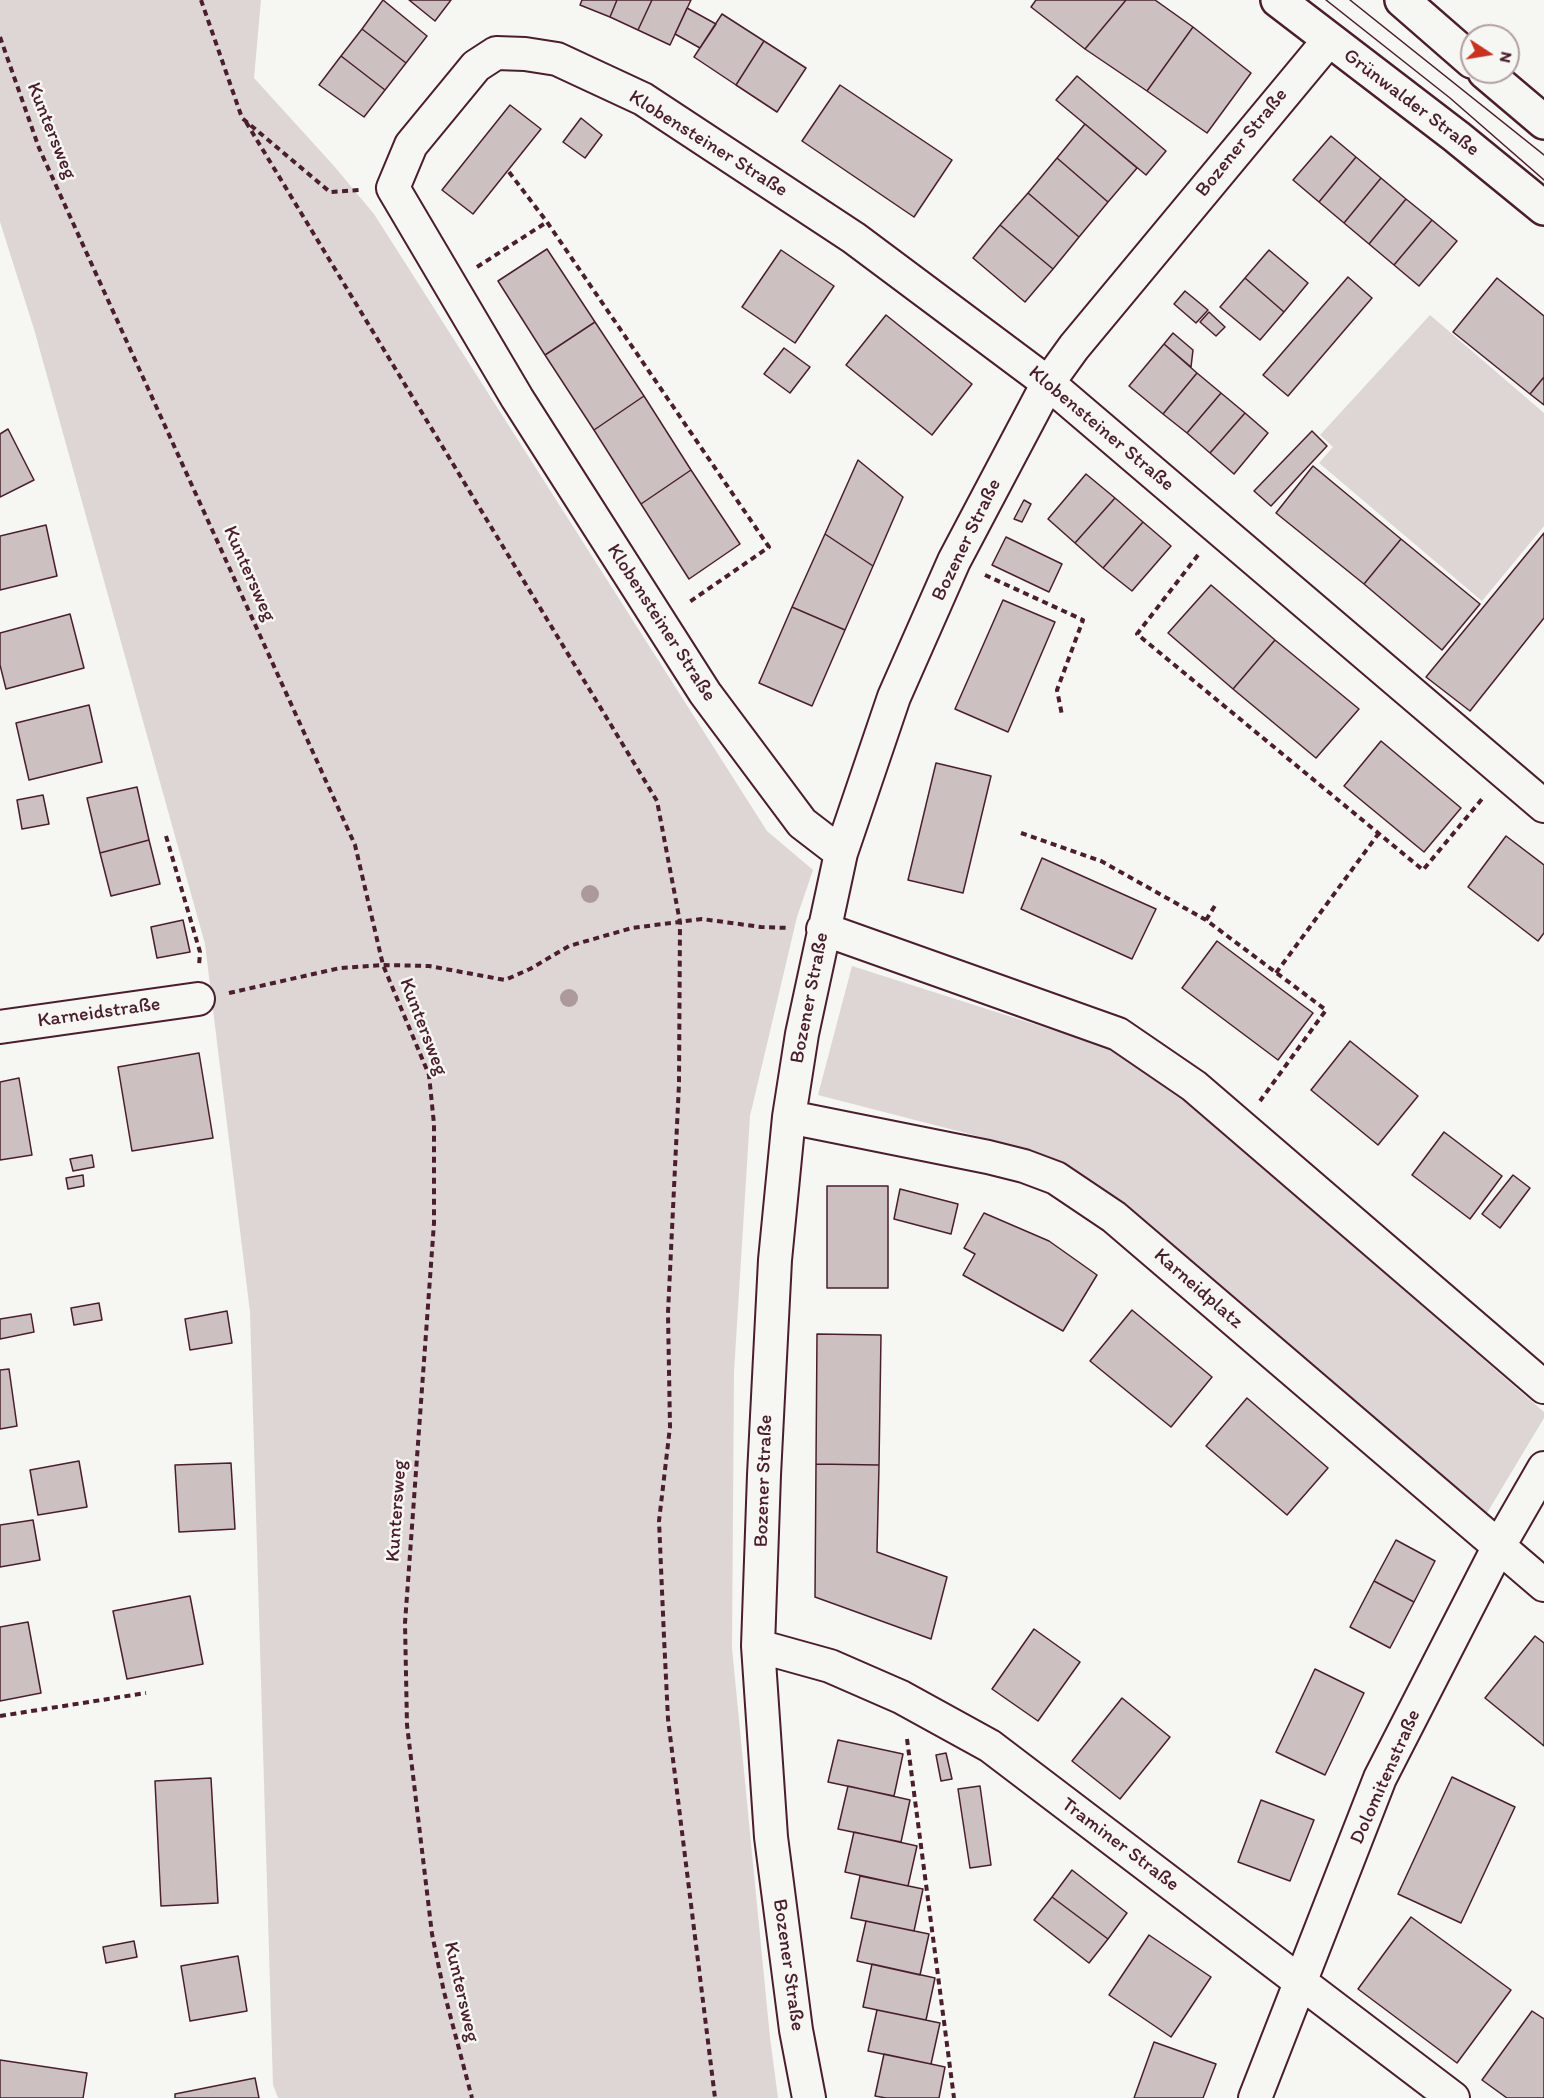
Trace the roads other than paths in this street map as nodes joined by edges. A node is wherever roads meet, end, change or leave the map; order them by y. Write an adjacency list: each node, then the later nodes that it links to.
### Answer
1 (1278, 0): 3 (main road, Grünwalder Straße)
2 (1403, 0): 4 (main road)
3 (1329, 40): 7 (main road, Grünwalder Straße); 8 (street, Bozener Straße)
4 (1460, 50)
5 (1499, 84): 6 (main road)
6 (1544, 123)
7 (1544, 208)
8 (1048, 383): 9 (street, Klobensteiner Straße); 10 (street, Bozener Straße); 10 (street, Klobensteiner Straße)
9 (1544, 806)
10 (841, 853): 11 (street, Bozener Straße)
11 (824, 929): 14 (street, Bozener Straße); 15 (street)
12 (198, 999): 13 (street, Karneidstraße)
13 (0, 1027)
14 (789, 1117): 17 (street, Karneidplatz); 19 (street, Bozener Straße)
15 (1544, 1387)
16 (1544, 1468): 17 (street, Dolomitenstraße)
17 (1499, 1546): 18 (street, Karneidplatz); 20 (street, Dolomitenstraße)
18 (1544, 1585)
19 (758, 1646): 20 (street, Traminer Straße); 21 (street, Bozener Straße)
20 (1301, 1983): 22 (street, Dolomitenstraße); 23 (street, Traminer Straße)
21 (808, 2098)
22 (1255, 2098)
23 (1453, 2098)

